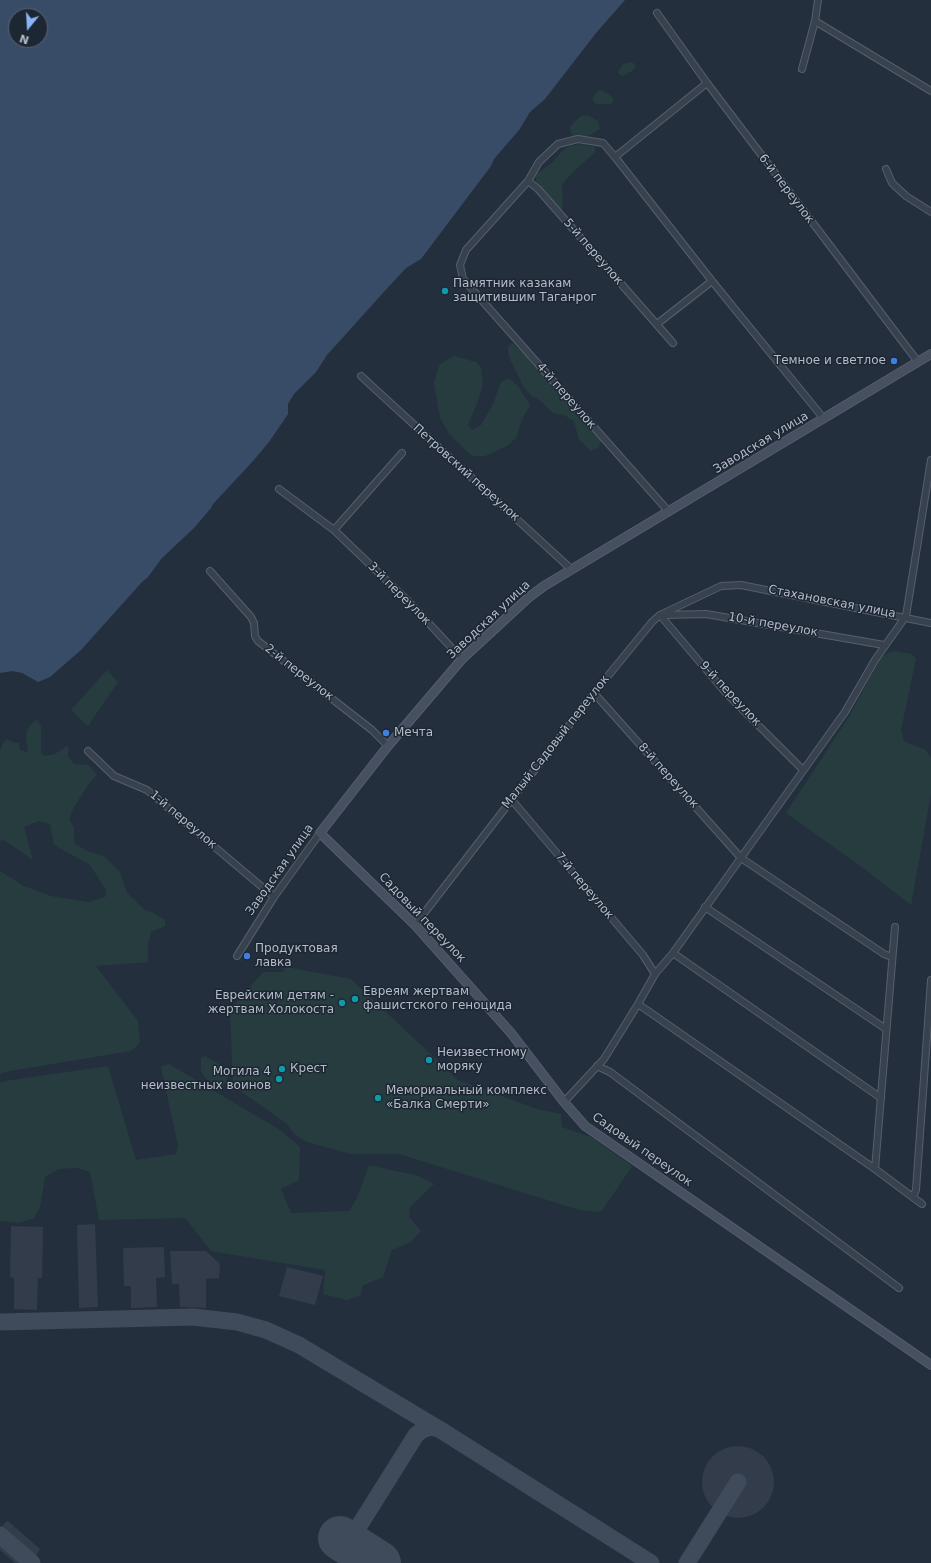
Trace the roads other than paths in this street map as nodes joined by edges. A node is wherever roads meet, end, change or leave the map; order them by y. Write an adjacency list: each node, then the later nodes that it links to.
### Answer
1 (818, 0): 3 (street)
2 (657, 13): 5 (street, 6-й переулок)
3 (815, 20): 4 (street); 6 (street)
4 (802, 69)
5 (707, 83): 7 (street); 15 (street, 6-й переулок)
6 (931, 91)
7 (615, 157): 9 (street); 11 (street)
8 (886, 169): 10 (street)
9 (528, 180): 12 (street, 5-й переулок); 21 (street, 4-й переулок)
10 (931, 212)
11 (712, 281): 12 (street); 17 (street)
12 (657, 324): 13 (street, 5-й переулок)
13 (673, 343)
14 (931, 354): 15 (street, Заводская улица)
15 (918, 362): 17 (street, Заводская улица)
16 (360, 376): 23 (street, Петровский переулок)
17 (824, 419): 21 (street, Заводская улица)
18 (402, 453): 22 (street)
19 (931, 460): 27 (street, Стахановская улица)
20 (279, 489): 22 (street, 3-й переулок)
21 (668, 512): 23 (street, Заводская улица)
22 (334, 530): 30 (street, 3-й переулок)
23 (571, 569): 30 (street, Заводская улица)
24 (210, 571): 32 (street, 2-й переулок)
25 (721, 586): 26 (street, Малый Садовый переулок); 27 (street, Стахановская улица)
26 (660, 615): 29 (street, 10-й переулок); 31 (street, Малый Садовый переулок); 34 (street, 9-й переулок)
27 (906, 616): 28 (street); 29 (street)
28 (931, 623)
29 (884, 646): 34 (street)
30 (462, 659): 32 (street, Заводская улица)
31 (594, 693): 35 (street, Малый Садовый переулок); 37 (street, 8-й переулок)
32 (388, 746): 36 (street, Заводская улица)
33 (88, 751): 38 (street, 1-й переулок)
34 (803, 770): 37 (street)
35 (511, 799): 40 (street, Малый Садовый переулок); 45 (street, 7-й переулок)
36 (320, 833): 38 (street, Заводская улица); 40 (street, Садовый переулок)
37 (741, 858): 39 (street); 44 (street, 8-й переулок)
38 (274, 897): 43 (street, Заводская улица)
39 (705, 907): 42 (street); 48 (street)
40 (415, 925): 51 (street, Садовый переулок)
41 (895, 927): 44 (street)
42 (673, 953): 45 (street); 50 (street)
43 (237, 956)
44 (892, 957): 48 (street)
45 (655, 974): 47 (street)
46 (931, 980): 53 (street)
47 (638, 1004): 49 (street); 52 (street)
48 (886, 1029): 50 (street)
49 (596, 1066): 51 (street); 55 (street)
50 (881, 1098): 52 (street)
51 (564, 1102): 56 (street, Садовый переулок)
52 (875, 1169): 53 (street)
53 (914, 1197): 54 (street)
54 (922, 1204)
55 (898, 1288)
56 (931, 1365)

